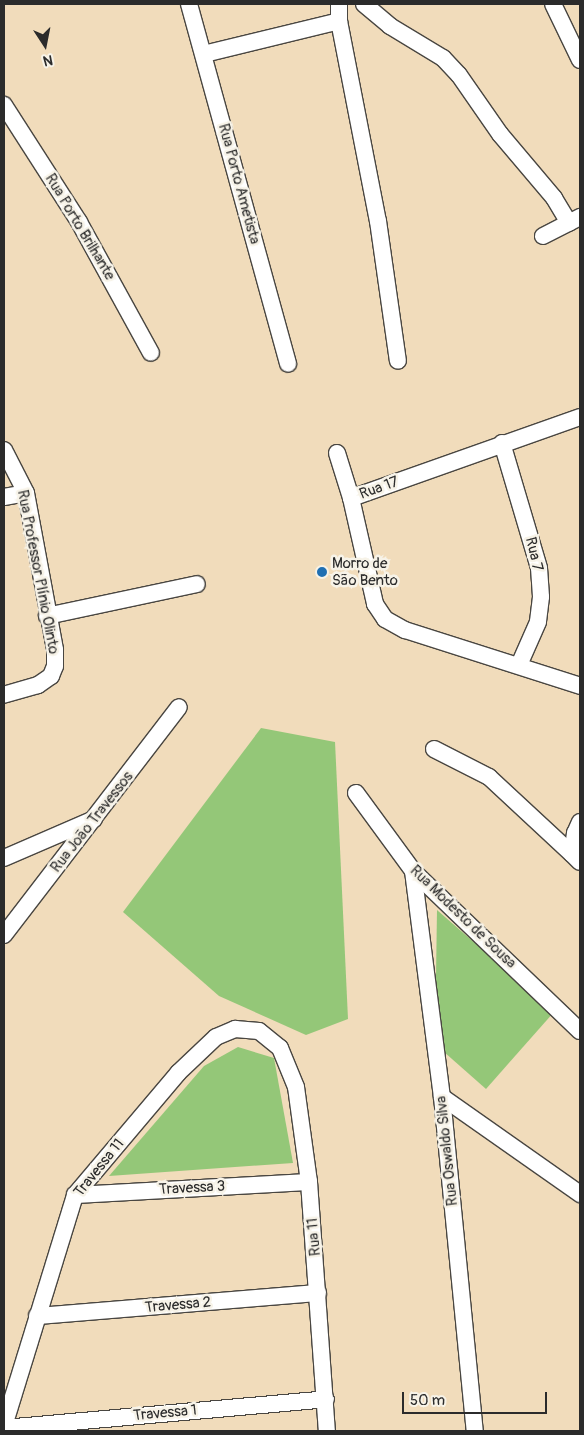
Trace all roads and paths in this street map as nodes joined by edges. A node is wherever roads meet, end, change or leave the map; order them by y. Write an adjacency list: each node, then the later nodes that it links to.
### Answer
1 (189, 4): 6 (street, Rua Porto Ametista)
2 (339, 4): 5 (street)
3 (364, 4): 9 (street)
4 (553, 4): 7 (street)
5 (339, 21): 6 (street); 12 (street)
6 (204, 54): 13 (street, Rua Porto Ametista)
7 (580, 60)
8 (4, 105): 11 (street, Rua Porto Brilhante)
9 (575, 220): 10 (street)
10 (543, 236)
11 (151, 353)
12 (398, 361)
13 (288, 364)
14 (580, 417): 15 (street, Rua 17)
15 (502, 443): 20 (street, Rua 17); 23 (street, Rua 7)
16 (4, 450): 18 (street, Rua Professor Plínio Olinto)
17 (337, 453): 20 (street)
18 (26, 493): 19 (street); 22 (street, Rua Professor Plínio Olinto)
19 (4, 497)
20 (351, 498): 23 (street, Rua 17)
21 (197, 584): 22 (street)
22 (47, 616): 25 (street, Rua Professor Plínio Olinto)
23 (519, 665): 24 (street, Rua 17)
24 (580, 686)
25 (4, 695)
26 (179, 707): 29 (street, Rua João Travessos)
27 (434, 749): 32 (street)
28 (356, 793): 33 (street, Rua Modesto de Sousa)
29 (96, 818): 31 (street); 34 (street, Rua João Travessos)
30 (580, 822): 32 (street)
31 (4, 858)
32 (576, 858)
33 (413, 871): 35 (street, Rua Modesto de Sousa); 37 (street, Rua Oswaldo Silva)
34 (4, 935)
35 (580, 1031)
36 (280, 1048): 38 (street, Rua 11); 40 (street, Travessa 11)
37 (442, 1097): 39 (street); 46 (street, Rua Oswaldo Silva)
38 (309, 1182): 40 (street, Travessa 3); 41 (street, Rua 11)
39 (580, 1194)
40 (75, 1195): 42 (street, Travessa 11)
41 (318, 1293): 42 (street, Travessa 2); 43 (street, Rua 11)
42 (37, 1316): 44 (street, Travessa 11)
43 (326, 1399): 44 (street, Travessa 1); 45 (street, Rua 11)
44 (4, 1427)
45 (327, 1431)
46 (475, 1431)

